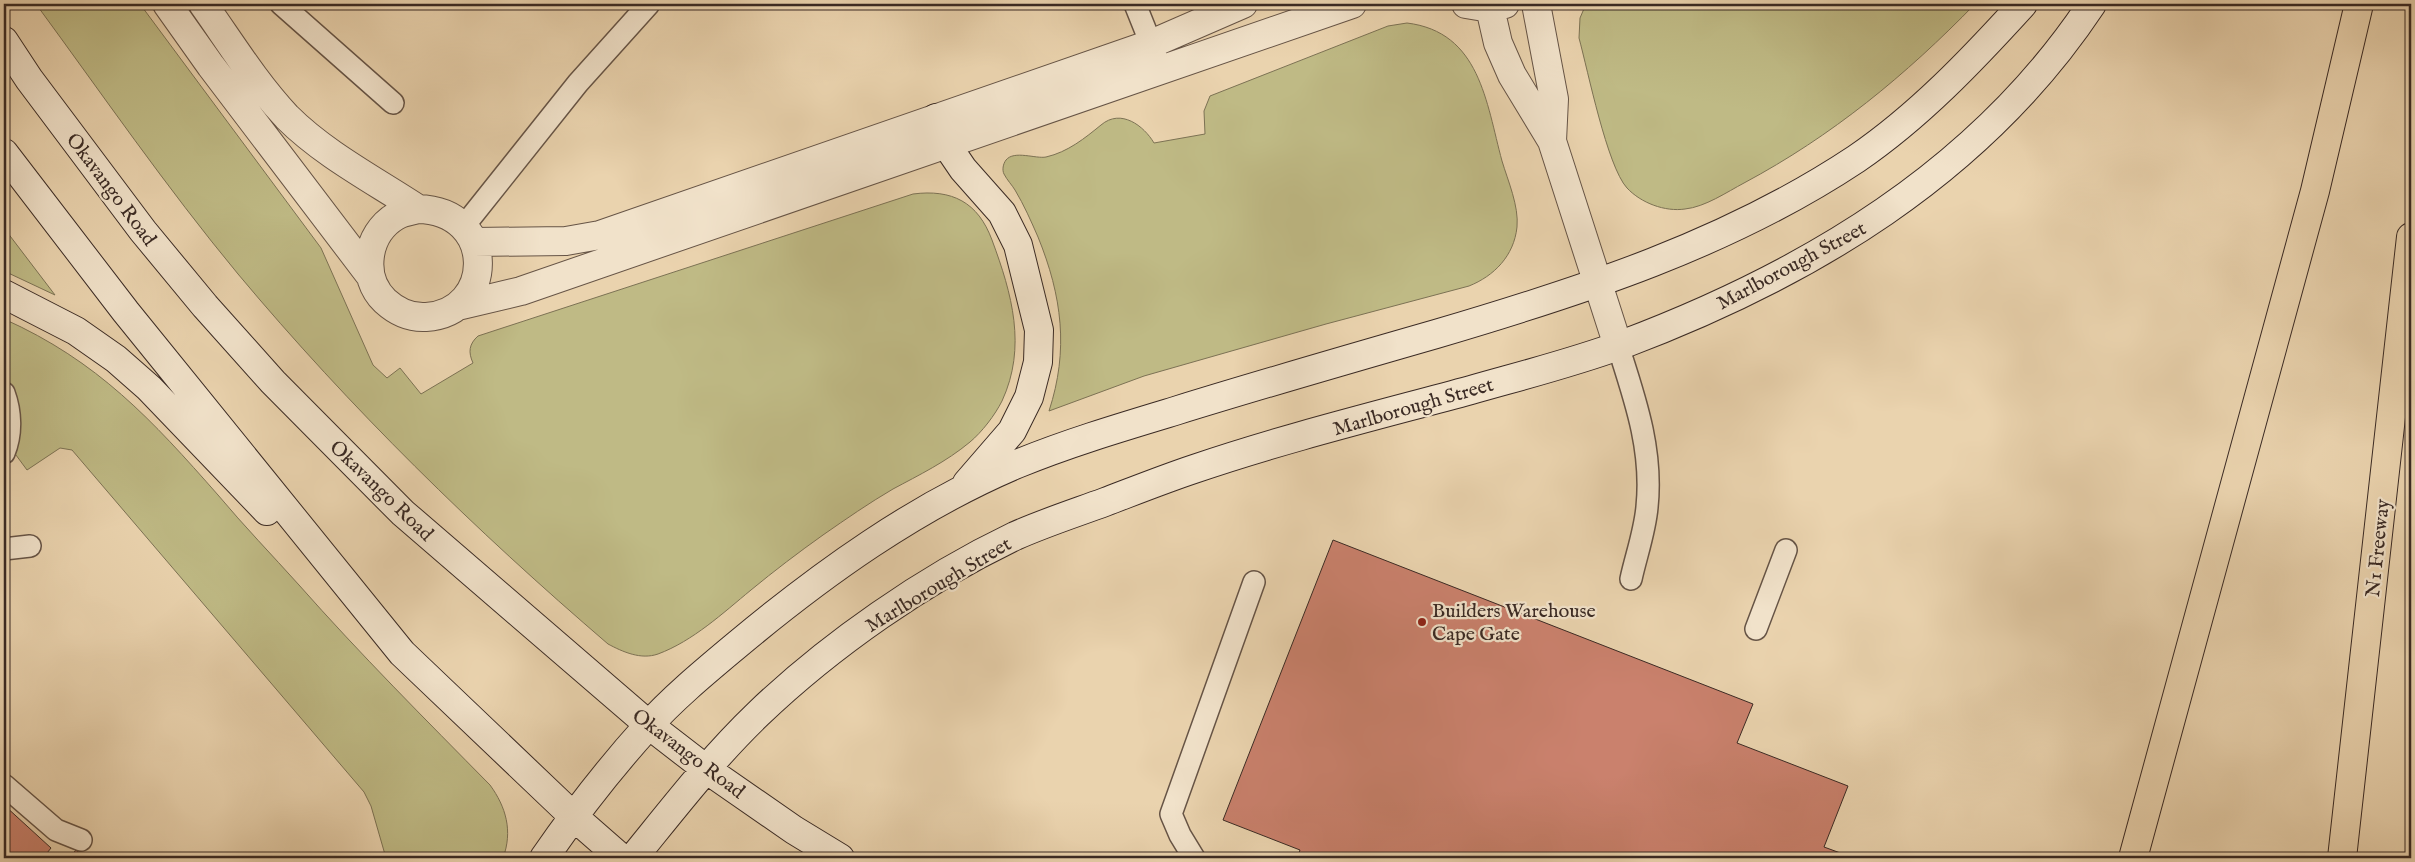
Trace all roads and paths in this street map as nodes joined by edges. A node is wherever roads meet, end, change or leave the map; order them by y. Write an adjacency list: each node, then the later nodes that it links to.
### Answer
1 (167, 4): 24 (street)
2 (203, 4): 21 (street)
3 (281, 4): 16 (lane)
4 (649, 4): 22 (lane)
5 (1135, 4): 14 (lane)
6 (1243, 4): 14 (street)
7 (1352, 4): 15 (street)
8 (1536, 4): 18 (street)
9 (2023, 4): 25 (street)
10 (2092, 4): 28 (street, Marlborough Street)
11 (2359, 4): 49 (highway)
12 (1487, 5): 18 (street)
13 (4, 41): 39 (street, Okavango Road)
14 (1151, 44): 15 (lane); 17 (street)
15 (1161, 69): 19 (street)
16 (393, 102)
17 (936, 118): 19 (street); 22 (street)
18 (1552, 140): 25 (street)
19 (946, 144): 27 (street); 31 (street)
20 (4, 153): 38 (street)
21 (418, 209): 22 (street); 24 (street)
22 (469, 234): 27 (street)
23 (2411, 237): 50 (highway, N1 Freeway)
24 (369, 274): 27 (street)
25 (1598, 283): 28 (street); 31 (street)
26 (4, 294): 38 (street)
27 (458, 306)
28 (1618, 346): 35 (lane); 40 (street, Marlborough Street)
29 (4, 393): 30 (lane)
30 (4, 453)
31 (959, 492): 39 (street)
32 (30, 546): 33 (lane)
33 (4, 550)
34 (1786, 550): 37 (lane)
35 (1631, 579)
36 (1254, 582): 48 (lane)
37 (1756, 629)
38 (402, 653): 42 (street)
39 (649, 725): 40 (street, Okavango Road); 42 (street)
40 (706, 769): 46 (street, Marlborough Street); 47 (street, Okavango Road)
41 (4, 785): 43 (lane)
42 (573, 816): 44 (street); 45 (street)
43 (81, 840)
44 (544, 858)
45 (621, 858)
46 (633, 858)
47 (840, 858)
48 (1194, 858)
49 (2133, 858)
50 (2342, 858)

